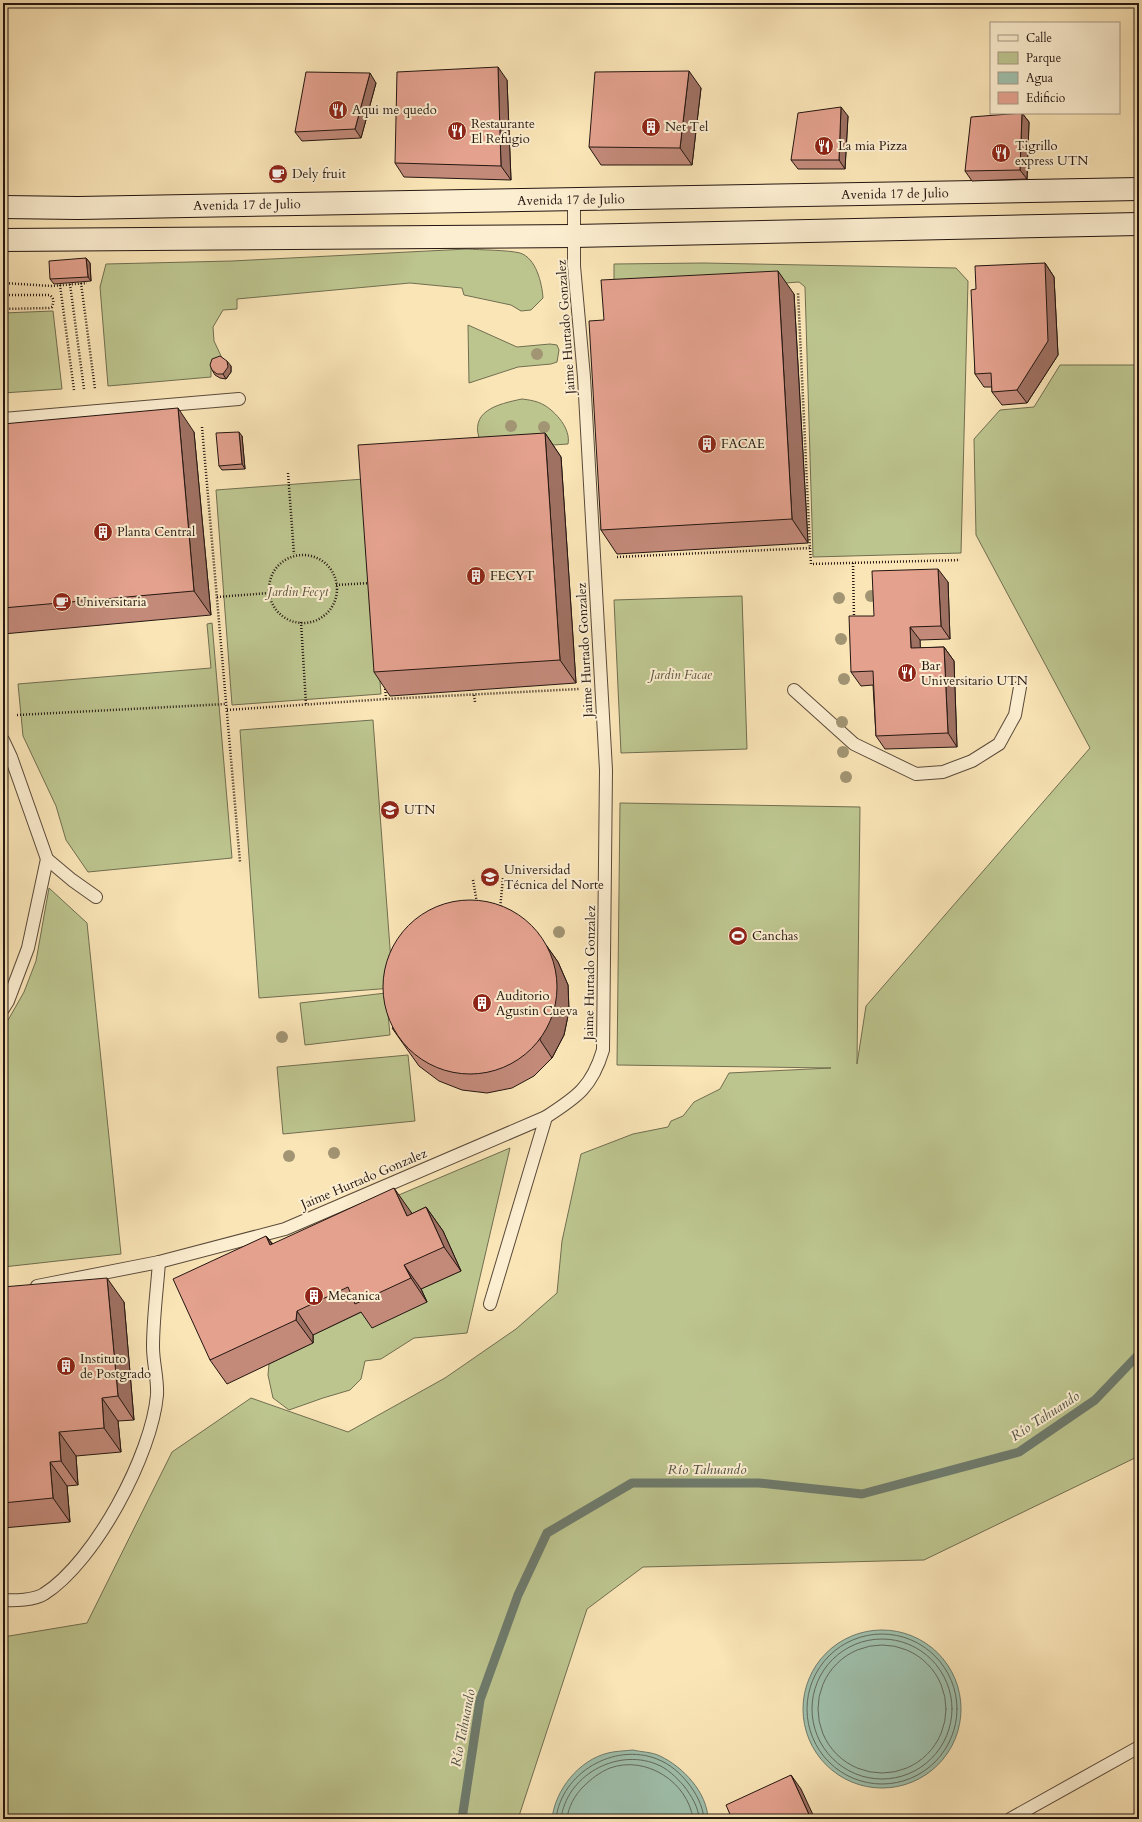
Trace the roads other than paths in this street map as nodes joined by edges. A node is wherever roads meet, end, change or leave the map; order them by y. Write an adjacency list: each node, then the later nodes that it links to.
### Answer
1 (1139, 189): 2 (main road, Avenida 17 de Julio)
2 (574, 200): 3 (main road, Avenida 17 de Julio); 5 (lane, Jaime Hurtado Gonzalez)
3 (3, 207)
4 (1139, 224): 5 (main road)
5 (574, 236): 6 (main road); 15 (lane, Jaime Hurtado Gonzalez)
6 (3, 240)
7 (239, 399): 8 (lane)
8 (3, 419)
9 (1020, 687): 10 (lane)
10 (794, 690)
11 (3, 740): 12 (lane)
12 (47, 859): 13 (lane); 14 (lane)
13 (96, 897)
14 (3, 1009)
15 (546, 1117): 16 (lane, Jaime Hurtado Gonzalez); 18 (lane)
16 (159, 1262): 17 (lane, Jaime Hurtado Gonzalez); 19 (lane)
17 (25, 1288)
18 (490, 1304)
19 (3, 1600)
20 (1139, 1747): 21 (lane)
21 (1010, 1819)

